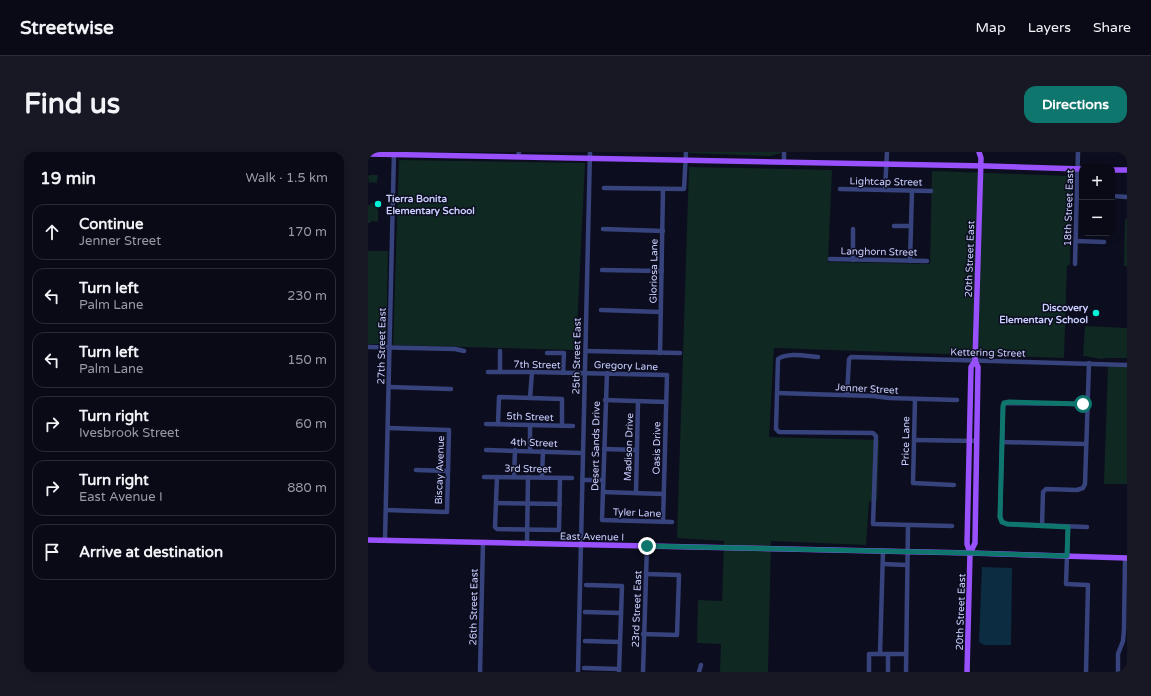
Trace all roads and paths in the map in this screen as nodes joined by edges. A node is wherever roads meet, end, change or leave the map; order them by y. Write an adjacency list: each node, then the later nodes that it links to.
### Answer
1 (686, 152): 13 (street)
2 (784, 152): 14 (street)
3 (886, 152): 15 (street)
4 (979, 152): 12 (main road, 20th Street East)
5 (985, 152): 12 (main road)
6 (1078, 152): 16 (street, 18th Street East)
7 (394, 153): 8 (main road); 9 (main road); 47 (street, 27th Street East)
8 (368, 154)
9 (464, 154): 10 (main road)
10 (518, 154): 11 (main road)
11 (590, 155): 13 (main road); 50 (street, 25th Street East)
12 (981, 158): 17 (main road, 20th Street East)
13 (686, 159): 14 (main road); 22 (street)
14 (784, 162): 15 (main road)
15 (886, 164): 17 (main road); 24 (street)
16 (1079, 164)
17 (981, 166): 18 (main road); 55 (main road, 20th Street East)
18 (1079, 169)
19 (1115, 170): 20 (main road)
20 (1127, 170)
21 (604, 188): 22 (street)
22 (663, 189): 34 (street, Gloriosa Lane)
23 (840, 189): 24 (street, Lightcap Street)
24 (885, 190): 25 (street, Lightcap Street)
25 (912, 191): 26 (street, Lightcap Street); 31 (street)
26 (931, 191)
27 (1115, 196): 28 (street)
28 (1127, 197)
29 (1080, 200): 35 (street, 18th Street East)
30 (894, 226): 31 (street)
31 (911, 226): 39 (street)
32 (603, 229): 34 (street)
33 (853, 229): 38 (street)
34 (663, 231): 43 (street, Gloriosa Lane)
35 (1076, 241): 36 (street); 41 (street, 18th Street East)
36 (1104, 242)
37 (830, 259): 38 (street, Langhorn Street)
38 (853, 260): 39 (street, Langhorn Street)
39 (910, 261): 40 (street, Langhorn Street)
40 (927, 261)
41 (1075, 264)
42 (602, 270): 43 (street)
43 (662, 271): 45 (street, Gloriosa Lane)
44 (601, 310): 45 (street)
45 (661, 312): 52 (street, Gloriosa Lane)
46 (368, 346): 47 (street)
47 (390, 347): 48 (street); 65 (street, 27th Street East)
48 (464, 351)
49 (500, 351): 59 (street)
50 (586, 351): 52 (street); 62 (street, 25th Street East)
51 (547, 353): 61 (street)
52 (660, 353): 53 (street)
53 (680, 353)
54 (818, 357): 67 (street)
55 (975, 361): 56 (street, Kettering Street); 68 (street, Kettering Street); 83 (main road, 20th Street East); 84 (main road, 20th Street East)
56 (1089, 364): 57 (street, Kettering Street); 86 (street)
57 (1127, 365)
58 (488, 372): 59 (street, 7th Street)
59 (500, 372): 60 (street, 7th Street)
60 (532, 372): 61 (street, 7th Street); 69 (street)
61 (563, 373): 62 (street, 7th Street)
62 (585, 373): 63 (street, Gregory Lane); 93 (street, 25th Street East)
63 (606, 374): 64 (street, Gregory Lane); 71 (street, Desert Sands Drive)
64 (667, 375): 74 (street, Oasis Drive)
65 (389, 387): 66 (street); 81 (street, 27th Street East)
66 (451, 389)
67 (777, 393): 68 (street, Jenner Street); 116 (street)
68 (847, 395): 70 (street, Jenner Street)
69 (530, 398): 77 (street); 79 (street)
70 (915, 399): 72 (street, Jenner Street); 82 (street, Price Lane)
71 (605, 400): 73 (street); 87 (street, Desert Sands Drive)
72 (957, 400)
73 (638, 402): 74 (street); 90 (street, Madison Drive)
74 (666, 402): 108 (street, Oasis Drive)
75 (1083, 404): 85 (street)
76 (486, 424): 77 (street, 5th Street)
77 (498, 424): 78 (street, 5th Street)
78 (530, 425): 79 (street, 5th Street); 91 (street)
79 (562, 426): 80 (street, 5th Street)
80 (573, 426)
81 (388, 428): 95 (street, Biscay Avenue); 112 (street, 27th Street East)
82 (914, 440): 84 (street); 105 (street, Price Lane)
83 (976, 441): 84 (street); 130 (main road, 20th Street East)
84 (970, 442): 130 (main road, 20th Street East)
85 (1002, 442): 86 (street); 118 (street)
86 (1086, 444): 118 (street)
87 (604, 449): 90 (street); 104 (street, Desert Sands Drive)
88 (486, 450): 89 (street, 4th Street)
89 (515, 450): 91 (street, 4th Street); 98 (street)
90 (637, 450): 107 (street, Madison Drive)
91 (530, 451): 92 (street, 4th Street)
92 (543, 451): 93 (street, 4th Street); 100 (street)
93 (583, 453): 103 (street, 25th Street East)
94 (416, 470): 95 (street)
95 (448, 471): 112 (street, Biscay Avenue)
96 (484, 477): 97 (street, 3rd Street)
97 (497, 477): 98 (street, 3rd Street); 109 (street)
98 (514, 477): 99 (street, 3rd Street)
99 (528, 477): 100 (street, 3rd Street); 110 (street)
100 (542, 477): 101 (street, 3rd Street)
101 (560, 478): 102 (street, 3rd Street); 111 (street)
102 (572, 478)
103 (582, 478): 104 (street); 126 (street, 25th Street East)
104 (603, 479): 106 (street, Desert Sands Drive)
105 (954, 485)
106 (603, 492): 107 (street); 113 (street, Desert Sands Drive)
107 (636, 493): 108 (street)
108 (664, 494): 114 (street, Oasis Drive)
109 (496, 503): 110 (street); 121 (street)
110 (528, 503): 111 (street); 121 (street)
111 (560, 504): 121 (street)
112 (386, 510): 123 (street, 27th Street East)
113 (602, 520): 114 (street, Tyler Lane)
114 (663, 522): 115 (street, Tyler Lane)
115 (672, 522)
116 (908, 525): 117 (street); 129 (street)
117 (952, 526)
118 (1042, 526): 119 (street)
119 (1068, 527): 120 (street); 131 (street)
120 (1087, 528)
121 (527, 529): 125 (street)
122 (368, 540): 123 (main road, East Avenue I)
123 (385, 540): 124 (main road, East Avenue I)
124 (483, 542): 125 (main road, East Avenue I); 151 (street, 26th Street East)
125 (527, 543): 126 (main road, East Avenue I)
126 (581, 545): 127 (main road, East Avenue I); 152 (street, 25th Street East)
127 (647, 546): 128 (main road, East Avenue I); 135 (street, 23rd Street East)
128 (883, 551): 129 (main road, East Avenue I); 133 (street)
129 (907, 551): 130 (main road, East Avenue I); 134 (street)
130 (970, 553): 131 (main road, East Avenue I); 158 (main road, 20th Street East)
131 (1067, 556): 132 (main road, East Avenue I); 159 (street)
132 (1126, 558): 139 (street)
133 (882, 564): 134 (street); 145 (street)
134 (907, 565): 147 (street)
135 (646, 574): 140 (street, 23rd Street East); 140 (street)
136 (586, 585): 138 (street)
137 (585, 612): 138 (street)
138 (621, 613): 142 (street)
139 (1125, 629): 143 (street)
140 (643, 634): 153 (street, 23rd Street East)
141 (585, 641): 142 (street)
142 (619, 642): 150 (street)
143 (1120, 649): 144 (street); 160 (street)
144 (1127, 649)
145 (880, 654): 146 (street); 155 (street)
146 (888, 654): 147 (street); 156 (street)
147 (906, 654): 157 (street)
148 (701, 665): 154 (street)
149 (584, 668): 150 (street)
150 (619, 670)
151 (480, 672)
152 (578, 672)
153 (643, 672)
154 (699, 672)
155 (869, 672)
156 (888, 672)
157 (906, 672)
158 (967, 672)
159 (1086, 672)
160 (1118, 672)

